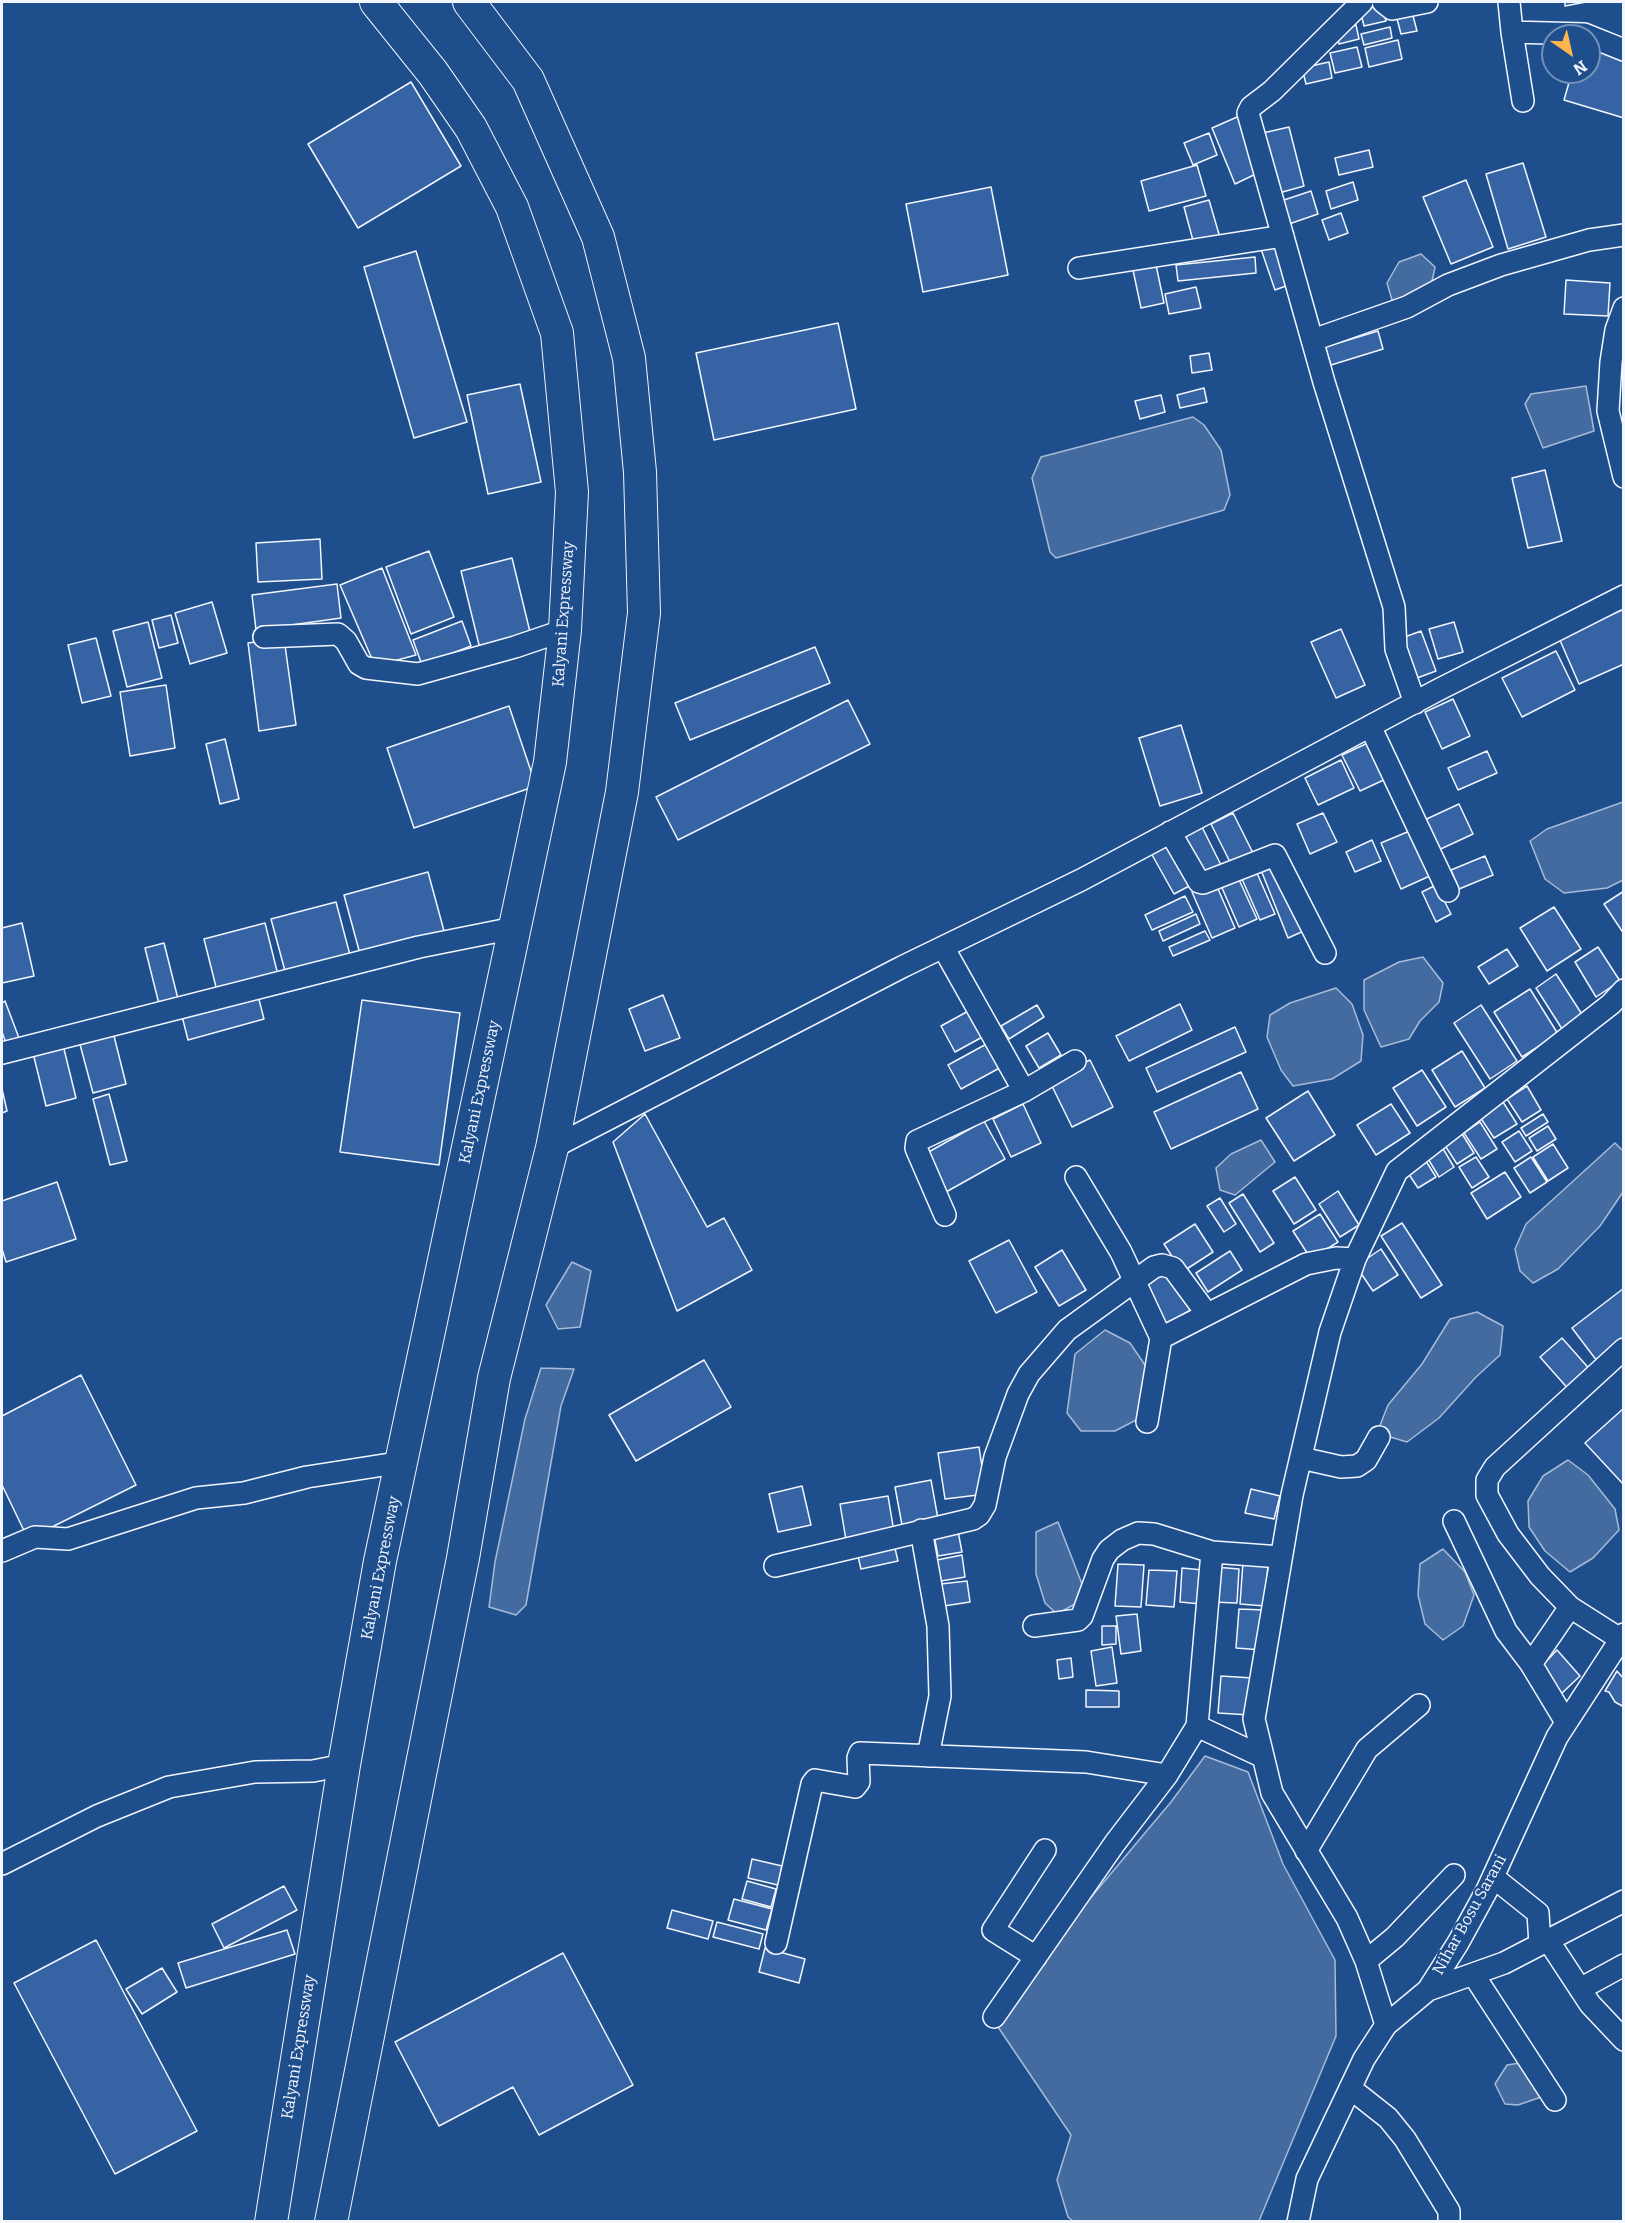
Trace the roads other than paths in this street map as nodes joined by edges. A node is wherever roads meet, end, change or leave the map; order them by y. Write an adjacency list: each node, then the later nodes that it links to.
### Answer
1 (376, 2): 17 (highway, Kalyani Expressway)
2 (469, 2): 30 (highway)
3 (1362, 2): 11 (street)
4 (1383, 2): 5 (street)
5 (1427, 2)
6 (1509, 2): 7 (street)
7 (1512, 32): 8 (street); 9 (street)
8 (1623, 50)
9 (1523, 101)
10 (1623, 235): 14 (street)
11 (1283, 236): 12 (street); 14 (street)
12 (1079, 268)
13 (1623, 308): 15 (street)
14 (1313, 340): 19 (street)
15 (1623, 477)
16 (1623, 596): 19 (street)
17 (565, 630): 18 (street); 23 (highway, Kalyani Expressway)
18 (264, 637)
19 (1415, 703): 20 (street)
20 (1370, 726): 21 (street); 22 (street)
21 (1170, 832): 24 (street); 25 (street)
22 (1448, 891)
23 (514, 928): 27 (street); 41 (highway, Kalyani Expressway)
24 (943, 947): 29 (street); 30 (street)
25 (1325, 953)
26 (1623, 990): 33 (street)
27 (2, 1053)
28 (1075, 1061): 29 (street)
29 (1024, 1091): 32 (street)
30 (552, 1148): 79 (highway)
31 (1076, 1177): 34 (street)
32 (945, 1215)
33 (1355, 1259): 35 (street); 40 (street)
34 (1134, 1280): 35 (street); 36 (street); 43 (street)
35 (1207, 1314): 36 (street)
36 (1161, 1338): 38 (street)
37 (1623, 1349): 48 (street)
38 (1147, 1422)
39 (1379, 1437): 40 (street)
40 (1301, 1458): 46 (street)
41 (403, 1462): 44 (street); 57 (highway, Kalyani Expressway)
42 (1454, 1521): 51 (street)
43 (921, 1530): 47 (street); 55 (street)
44 (2, 1551)
45 (1212, 1552): 46 (street); 49 (street); 54 (street)
46 (1281, 1557): 56 (street)
47 (775, 1566)
48 (1570, 1607): 50 (street); 51 (street)
49 (1034, 1626)
50 (1622, 1636): 53 (street, Nihar Bosu Sarani)
51 (1531, 1664): 53 (street)
52 (1419, 1705): 60 (street)
53 (1566, 1722): 63 (street, Nihar Bosu Sarani)
54 (1197, 1726): 56 (street); 58 (street)
55 (928, 1756): 58 (street); 66 (street)
56 (1263, 1757): 60 (street)
57 (344, 1765): 61 (street); 78 (highway, Kalyani Expressway)
58 (1167, 1775): 67 (street)
59 (1045, 1850): 67 (street)
60 (1306, 1851): 68 (street)
61 (2, 1864)
62 (1454, 1875): 68 (street)
63 (1492, 1877): 65 (street); 72 (street, Nihar Bosu Sarani)
64 (1623, 1901): 65 (street)
65 (1544, 1942): 70 (street); 71 (street)
66 (776, 1943)
67 (1036, 1957): 73 (street)
68 (1366, 1961): 74 (street)
69 (1623, 1965): 71 (street)
70 (1473, 1974): 72 (street); 77 (street)
71 (1581, 1989): 75 (street)
72 (1428, 1990): 74 (street, Nihar Bosu Sarani)
73 (994, 2017)
74 (1386, 2025): 76 (street, Nihar Bosu Sarani)
75 (1623, 2040)
76 (1350, 2088): 80 (street, Nihar Bosu Sarani); 81 (street)
77 (1555, 2100)
78 (271, 2222)
79 (331, 2222)
80 (1298, 2222)
81 (1449, 2222)

